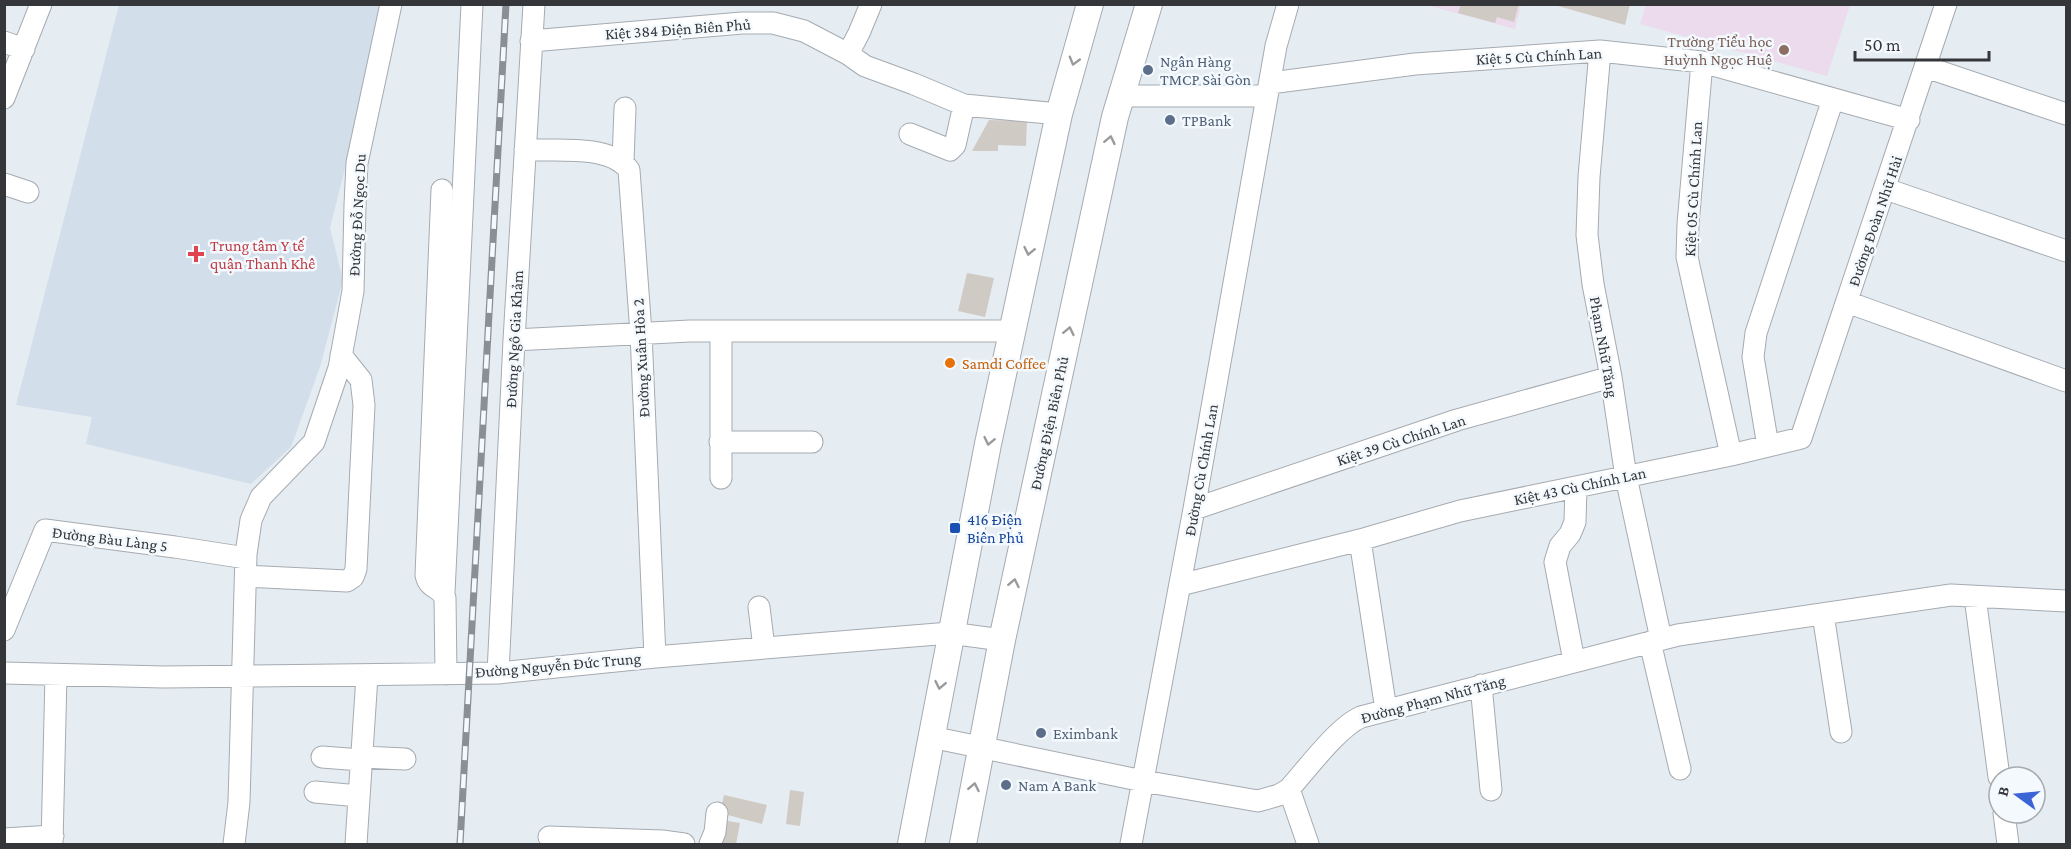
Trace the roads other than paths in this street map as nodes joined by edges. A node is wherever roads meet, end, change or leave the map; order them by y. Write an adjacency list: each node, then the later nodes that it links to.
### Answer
1 (41, 4): 11 (street)
2 (391, 4): 38 (street, Đường Đỗ Ngọc Du)
3 (472, 4): 53 (street)
4 (534, 4): 10 (street, Đường Ngô Gia Khảm)
5 (871, 4): 13 (street)
6 (1090, 4): 22 (main road, one-way to 22)
7 (1149, 4): 17 (main road, Đường Điện Biên Phủ)
8 (1288, 4): 16 (street, Đường Cù Chính Lan)
9 (1946, 4): 15 (street, Đường Đoàn Nhữ Hài)
10 (531, 41): 13 (street, Kiệt 384 Điện Biên Phủ); 26 (street, Đường Ngô Gia Khảm)
11 (14, 46): 18 (street)
12 (1600, 51): 14 (street, Kiệt 5 Cù Chính Lan); 16 (street, Kiệt 5 Cù Chính Lan); 39 (street, Phạm Nhữ Tăng)
13 (848, 54): 20 (street, Kiệt 384 Điện Biên Phủ)
14 (1702, 62): 19 (street, Kiệt 5 Cù Chính Lan); 45 (street, Kiệt 05 Cù Chính Lan)
15 (1926, 67): 23 (street); 24 (street, Đường Đoàn Nhữ Hài)
16 (1268, 89): 17 (street); 49 (street, Đường Cù Chính Lan)
17 (1120, 96): 60 (main road, Đường Điện Biên Phủ, one-way to 17)
18 (4, 98)
19 (1833, 99): 24 (street, Kiệt 5 Cù Chính Lan); 44 (street)
20 (964, 105): 22 (street, Kiệt 384 Điện Biên Phủ); 25 (street)
21 (625, 108): 27 (street, Đường Xuân Hòa 2)
22 (1059, 114): 35 (main road, one-way to 35)
23 (2067, 114)
24 (1909, 120): 29 (street, Đường Đoàn Nhữ Hài)
25 (910, 134)
26 (525, 150): 27 (street); 37 (street, Đường Ngô Gia Khảm)
27 (623, 161): 36 (street, Đường Xuân Hòa 2)
28 (4, 184): 31 (street)
29 (1886, 189): 32 (street); 33 (street, Đường Đoàn Nhữ Hài)
30 (442, 190): 53 (street)
31 (28, 192)
32 (2067, 251)
33 (1847, 303): 40 (street); 41 (street, Đường Đoàn Nhữ Hài)
34 (721, 331): 35 (street); 36 (street); 42 (street)
35 (1012, 331): 59 (main road, one-way to 59)
36 (641, 333): 37 (street); 63 (street, Đường Xuân Hòa 2)
37 (514, 340): 66 (street, Đường Ngô Gia Khảm)
38 (341, 355): 51 (street, Đường Đỗ Ngọc Du); 51 (street)
39 (1611, 377): 46 (street, Phạm Nhữ Tăng); 49 (street, Kiệt 39 Cù Chính Lan)
40 (2067, 381)
41 (1801, 438): 44 (street, Kiệt 43 Cù Chính Lan)
42 (720, 442): 43 (street); 47 (street)
43 (813, 442)
44 (1768, 446): 45 (street, Kiệt 43 Cù Chính Lan)
45 (1731, 455): 46 (street, Kiệt 43 Cù Chính Lan)
46 (1626, 477): 48 (street, Kiệt 43 Cù Chính Lan); 61 (street, Phạm Nhữ Tăng)
47 (721, 478)
48 (1575, 487): 50 (street, Kiệt 43 Cù Chính Lan); 64 (street)
49 (1194, 509): 52 (street, Đường Cù Chính Lan)
50 (1360, 540): 52 (street, Kiệt 43 Cù Chính Lan); 72 (street)
51 (246, 567): 58 (street, Đường Bàu Làng 5); 69 (street, Đường Đỗ Ngọc Du)
52 (1180, 585): 81 (street, Đường Cù Chính Lan)
53 (444, 593): 67 (street)
54 (1975, 597): 55 (street, Đường Phạm Nhữ Tăng); 57 (street, Đường Phạm Nhữ Tăng); 79 (street)
55 (2067, 601)
56 (759, 607): 62 (street)
57 (1823, 614): 61 (street, Đường Phạm Nhữ Tăng); 73 (street)
58 (4, 630)
59 (950, 633): 60 (street, Đường Nguyễn Đức Trung); 62 (street, Đường Nguyễn Đức Trung); 74 (main road, one-way to 74)
60 (1002, 640): 75 (main road, Đường Điện Biên Phủ)
61 (1656, 640): 64 (street, Đường Phạm Nhữ Tăng); 80 (street, Phạm Nhữ Tăng)
62 (764, 648): 63 (street, Đường Nguyễn Đức Trung)
63 (655, 657): 66 (street, Đường Nguyễn Đức Trung)
64 (1574, 661): 71 (street, Đường Phạm Nhữ Tăng)
65 (4, 673): 68 (street, Đường Nguyễn Đức Trung)
66 (498, 673): 67 (street, Đường Nguyễn Đức Trung)
67 (447, 674): 70 (street, Đường Nguyễn Đức Trung)
68 (56, 675): 69 (street, Đường Nguyễn Đức Trung); 90 (street)
69 (243, 676): 70 (street, Đường Nguyễn Đức Trung); 92 (street, Đường Đỗ Ngọc Du)
70 (367, 676): 77 (street)
71 (1481, 685): 72 (street, Đường Phạm Nhữ Tăng); 83 (street)
72 (1386, 710): 82 (street, Đường Phạm Nhữ Tăng)
73 (1841, 732)
74 (931, 737): 75 (street, Đường Phạm Nhữ Tăng); 96 (main road)
75 (981, 748): 81 (street, Đường Phạm Nhữ Tăng); 97 (main road, Đường Điện Biên Phủ, one-way to 75)
76 (322, 757): 77 (street)
77 (362, 758): 78 (street); 85 (street)
78 (405, 759)
79 (1997, 765)
80 (1680, 769)
81 (1143, 781): 82 (street, Đường Phạm Nhữ Tăng); 98 (street, Đường Cù Chính Lan)
82 (1289, 789): 99 (street)
83 (1491, 790)
84 (315, 792): 85 (street)
85 (359, 796): 93 (street)
86 (717, 813): 95 (street)
87 (2006, 825): 100 (street)
88 (549, 837): 94 (street)
89 (4, 840): 90 (street); 91 (street)
90 (53, 840)
91 (8, 844)
92 (234, 844)
93 (356, 844)
94 (684, 844)
95 (710, 844)
96 (910, 844)
97 (963, 844)
98 (1131, 844)
99 (1308, 844)
100 (2008, 844)

